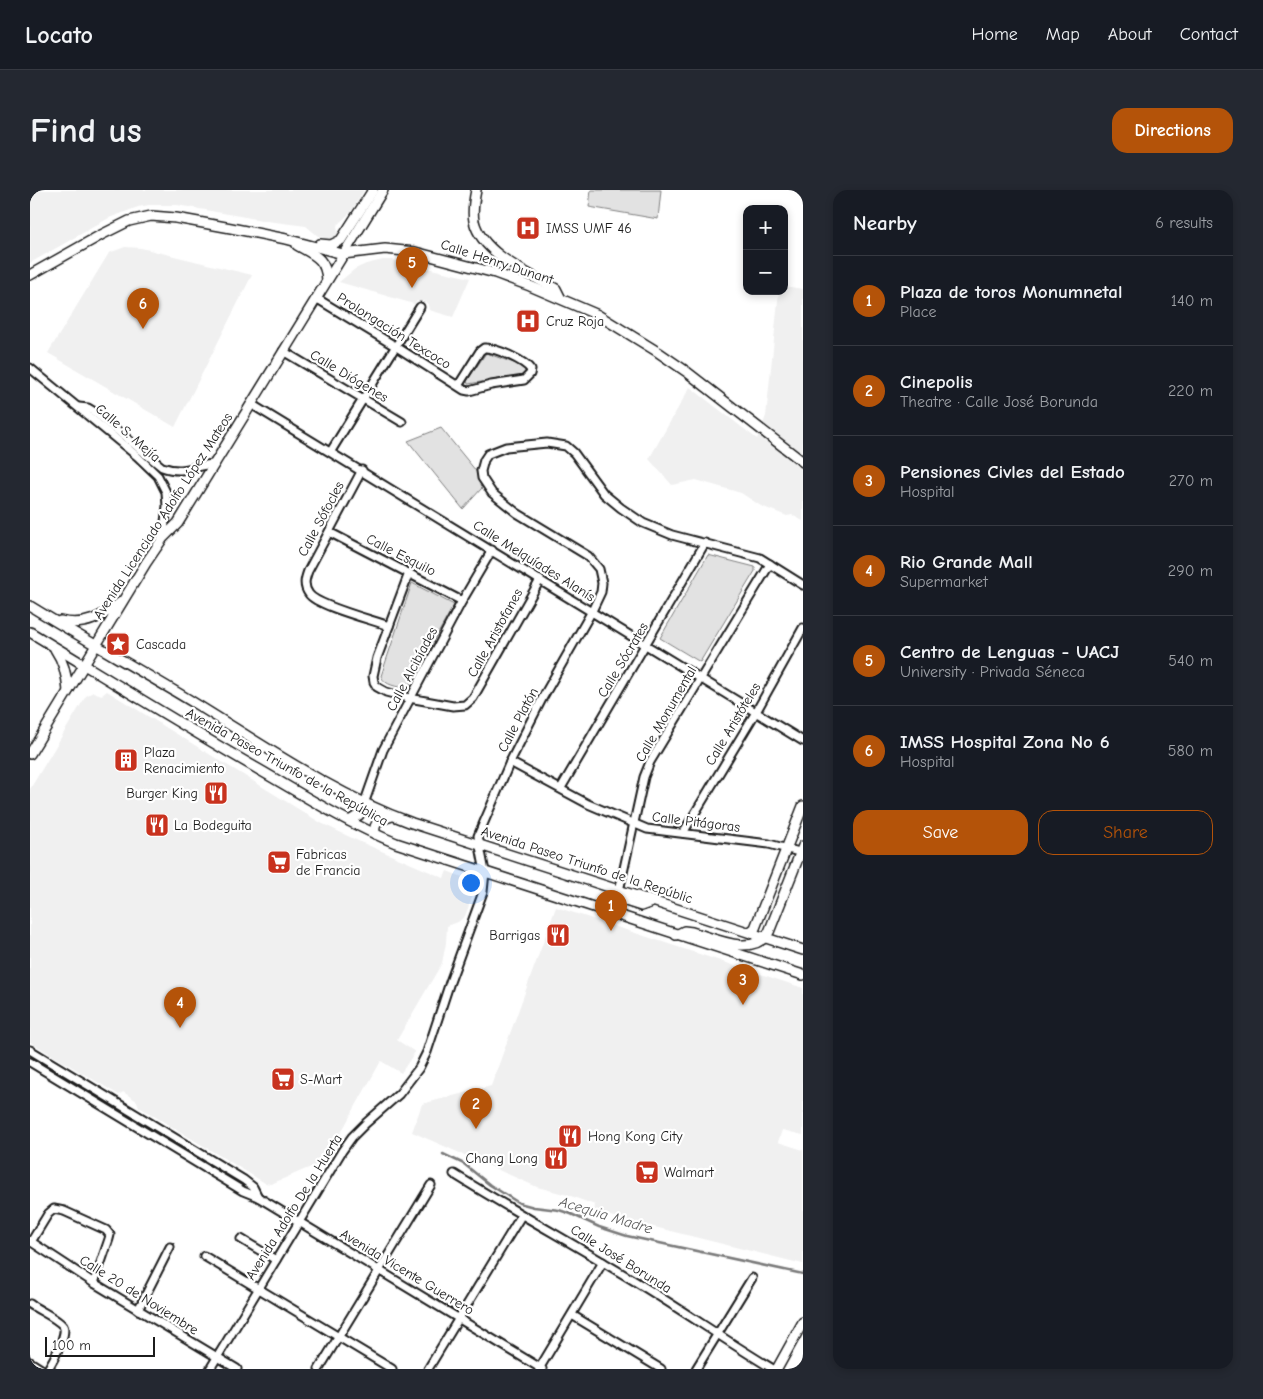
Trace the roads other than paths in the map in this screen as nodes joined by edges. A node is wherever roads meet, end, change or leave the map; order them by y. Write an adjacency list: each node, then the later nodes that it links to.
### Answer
1 (373, 190): 4 (main road)
2 (383, 190): 5 (main road, Avenida Licenciado Adolfo López Mateos)
3 (476, 190): 9 (main road)
4 (289, 240): 5 (main road, Calle Henry Dunant); 6 (main road, Calle Henry Dunant); 7 (main road)
5 (343, 254): 7 (main road, Avenida Licenciado Adolfo López Mateos); 9 (main road, Calle Henry Dunant)
6 (30, 275)
7 (327, 280): 8 (main road, Avenida Licenciado Adolfo López Mateos)
8 (316, 298): 11 (street, Prolongación Texcoco); 12 (main road, Avenida Licenciado Adolfo López Mateos)
9 (561, 298): 20 (main road, Calle Henry Dunant)
10 (420, 307): 11 (street)
11 (395, 346): 14 (street, Prolongación Texcoco); 15 (street)
12 (283, 351): 15 (street, Calle Diógenes); 16 (main road, Avenida Licenciado Adolfo López Mateos)
13 (30, 368): 17 (street, Calle S. Mejía)
14 (458, 386): 14 (street, Prolongación Texcoco)
15 (363, 398): 18 (street, Calle Diógenes); 19 (street)
16 (251, 404): 19 (street, Calle Melquíades Alanís); 21 (main road, Avenida Licenciado Adolfo López Mateos)
17 (79, 407): 21 (street, Calle S. Mejía); 24 (street, Calle S. Mejía)
18 (402, 422)
19 (331, 451): 22 (street, Calle Melquíades Alanís)
20 (801, 460)
21 (215, 464): 24 (main road, Avenida Licenciado Adolfo López Mateos)
22 (362, 470): 23 (street, Calle Sófocles); 26 (street, Calle Melquíades Alanís)
23 (329, 532): 28 (street, Calle Esquilo); 36 (street, Calle Sófocles)
24 (163, 538): 31 (main road, Avenida Licenciado Adolfo López Mateos)
25 (706, 544): 27 (street, Calle Platón); 34 (street, Calle Platón); 40 (street, Calle Sócrates)
26 (492, 550): 29 (street, Calle Melquíades Alanís); 32 (street, Calle Alcibíades)
27 (770, 564): 30 (street, Calle Platón); 43 (street, Calle Monumental)
28 (408, 573): 32 (street, Calle Esquilo); 36 (street)
29 (540, 580): 34 (street, Calle Melquíades Alanís); 45 (street, Calle Aristofanes)
30 (803, 585)
31 (125, 599): 35 (main road); 39 (main road, Avenida Licenciado Adolfo López Mateos)
32 (462, 601): 45 (street, Calle Alcibíades)
33 (30, 606): 35 (main road, Avenida Paseo Triunfo de la República)
34 (592, 612): 40 (street, Calle Melquíades Alanís); 49 (street, Calle Platón)
35 (51, 619): 39 (main road, Avenida Paseo Triunfo de la República)
36 (389, 626): 45 (street)
37 (803, 628): 46 (street, Calle Aristóteles)
38 (30, 632): 41 (main road, Avenida Paseo Triunfo de la República)
39 (96, 645): 42 (main road, Avenida Licenciado Adolfo López Mateos); 51 (main road, Avenida Paseo Triunfo de la República)
40 (646, 645): 43 (street, Calle Melquíades Alanís); 50 (street, Calle Sócrates)
41 (54, 647): 42 (main road, Avenida Paseo Triunfo de la República); 44 (main road)
42 (85, 664): 44 (main road, Avenida Licenciado Adolfo López Mateos); 54 (main road, Avenida Paseo Triunfo de la República)
43 (701, 678): 46 (street, Calle Melquíades Alanís); 55 (street, Calle Monumental)
44 (68, 691): 48 (main road, Avenida Licenciado Adolfo López Mateos)
45 (409, 698): 51 (street, Calle Alcibíades)
46 (756, 712): 47 (street, Calle Melquíades Alanís); 56 (street, Calle Aristóteles)
47 (803, 741)
48 (30, 754)
49 (510, 762): 50 (street, Calle Pitágoras); 58 (street, Calle Platón)
50 (560, 788): 55 (street, Calle Pitágoras)
51 (364, 804): 53 (main road, Avenida Paseo Triunfo de la Repúblic); 54 (main road)
52 (803, 806): 59 (main road)
53 (392, 816): 57 (main road); 58 (main road, Avenida Paseo Triunfo de la Repúblic)
54 (349, 822): 57 (main road, Avenida Paseo Triunfo de la República)
55 (634, 825): 56 (street, Calle Pitágoras); 62 (street, Calle Monumental)
56 (683, 833): 59 (street, Calle Pitágoras)
57 (374, 834): 61 (main road, Avenida Paseo Triunfo de la República)
58 (479, 845): 61 (street, Avenida Adolfo De la Huerta); 62 (main road, Avenida Paseo Triunfo de la Repúblic)
59 (787, 849): 60 (street, Calle Pitágoras); 66 (main road)
60 (802, 850): 68 (main road)
61 (485, 872): 64 (main road, Avenida Paseo Triunfo de la República); 78 (street, Avenida Adolfo De la Huerta)
62 (618, 891): 63 (main road, Avenida Paseo Triunfo de la Repúblic)
63 (653, 902): 64 (main road); 65 (main road, Avenida Paseo Triunfo de la Repúblic)
64 (602, 911): 67 (main road, Avenida Paseo Triunfo de la República)
65 (730, 926): 66 (main road, Avenida Paseo Triunfo de la Repúblic); 69 (main road)
66 (750, 932): 68 (main road, Avenida Paseo Triunfo de la Repúblic)
67 (676, 935): 69 (main road); 71 (main road, Avenida Paseo Triunfo de la República)
68 (766, 938): 69 (main road); 70 (main road, Avenida Paseo Triunfo de la Repúblic)
69 (724, 942)
70 (803, 950)
71 (803, 975)
72 (30, 1050): 76 (street, Avenida Vicente Guerrero)
73 (30, 1062): 76 (street, Avenida Vicente Guerrero)
74 (454, 1174): 77 (street, Calle José Borunda)
75 (431, 1185): 85 (street)
76 (258, 1197): 78 (street, Avenida Vicente Guerrero)
77 (521, 1216): 84 (street, Calle José Borunda); 92 (street)
78 (299, 1221): 83 (street, Avenida Adolfo De la Huerta); 85 (street, Avenida Vicente Guerrero)
79 (241, 1239): 83 (street)
80 (31, 1242): 87 (street, Calle 20 de Noviembre); 87 (street)
81 (170, 1247): 90 (street)
82 (204, 1256): 88 (street)
83 (276, 1260): 88 (street, Avenida Adolfo De la Huerta)
84 (602, 1262): 91 (street); 94 (street, Calle José Borunda)
85 (379, 1269): 92 (street, Avenida Vicente Guerrero); 95 (street)
86 (752, 1278): 94 (street)
87 (94, 1283): 90 (street, Calle 20 de Noviembre)
88 (258, 1289): 95 (street); 96 (street, Avenida Adolfo De la Huerta)
89 (30, 1304): 100 (street)
90 (138, 1310): 96 (street, Calle 20 de Noviembre)
91 (572, 1315): 98 (street); 106 (street)
92 (460, 1318): 98 (street, Avenida Vicente Guerrero); 105 (street)
93 (803, 1322): 109 (main road)
94 (717, 1335): 107 (street); 108 (street, Calle José Borunda)
95 (338, 1337): 103 (street); 104 (street)
96 (217, 1358): 101 (street, Avenida Adolfo De la Huerta); 102 (street, Calle 20 de Noviembre)
97 (30, 1362): 99 (street)
98 (541, 1368)
99 (41, 1369)
100 (48, 1369)
101 (210, 1369)
102 (237, 1369)
103 (319, 1369)
104 (392, 1369)
105 (428, 1369)
106 (661, 1369)
107 (696, 1369)
108 (773, 1369)
109 (777, 1369)

